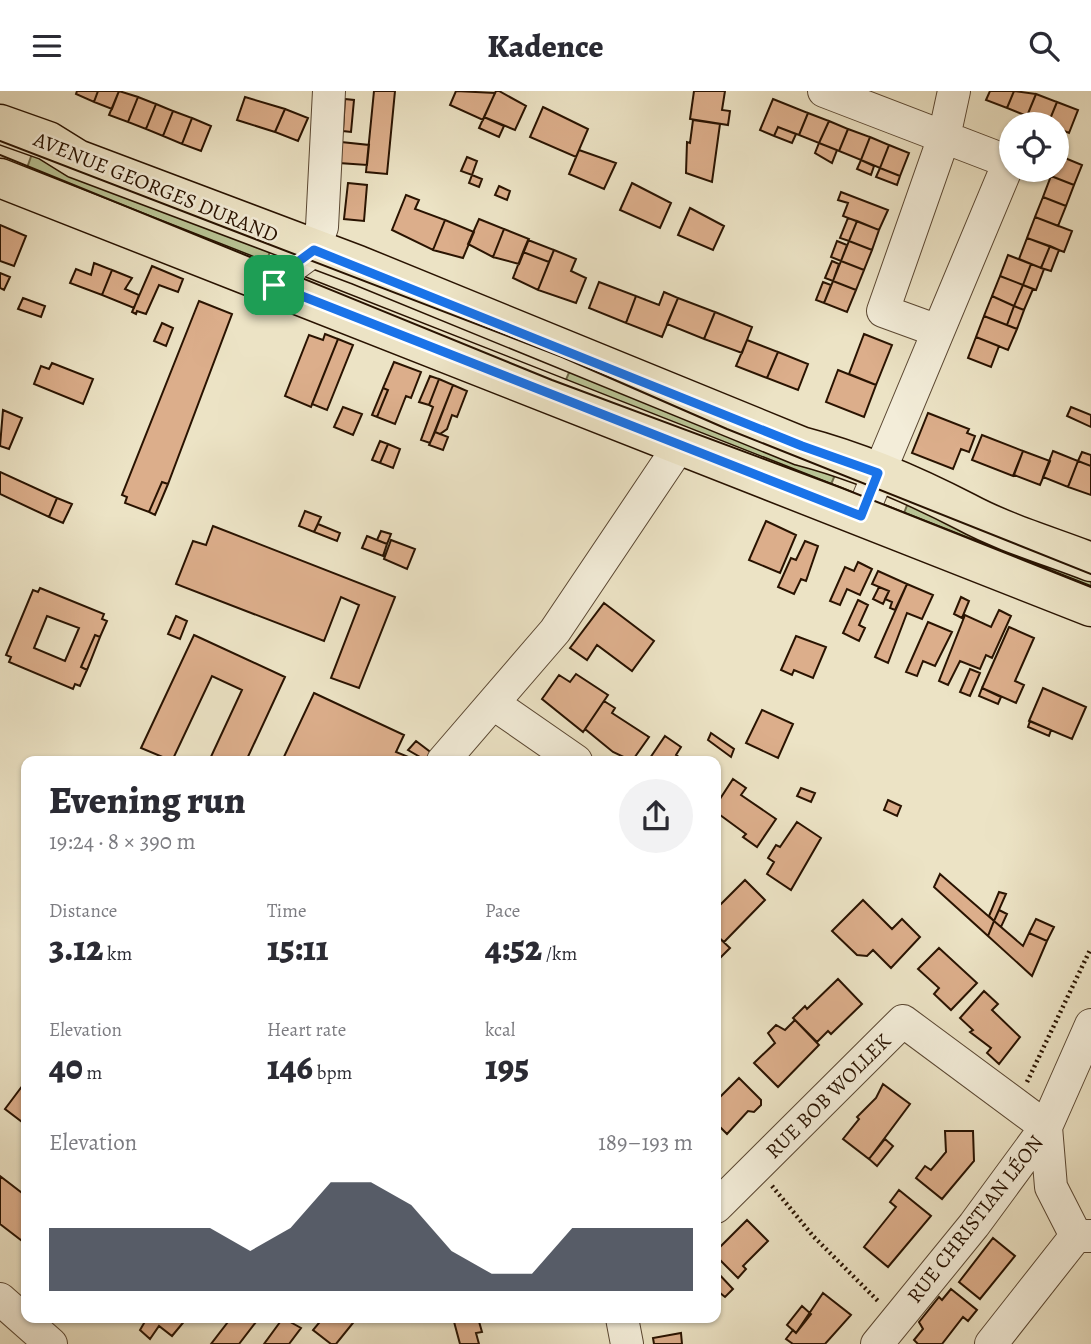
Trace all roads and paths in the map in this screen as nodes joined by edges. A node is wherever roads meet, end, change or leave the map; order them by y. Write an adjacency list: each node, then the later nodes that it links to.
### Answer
1 (329, 91): 7 (street)
2 (824, 91): 5 (street)
3 (954, 91): 5 (street)
4 (0, 124): 7 (main road, AVENUE GEORGES DURAND)
5 (944, 137): 9 (street); 9 (street)
6 (0, 178): 8 (main road)
7 (314, 250): 8 (street); 11 (main road, AVENUE GEORGES DURAND)
8 (274, 285): 10 (main road)
9 (938, 331): 11 (street)
10 (680, 445): 12 (main road); 15 (street)
11 (878, 473): 12 (street); 13 (main road, AVENUE GEORGES DURAND)
12 (861, 516): 14 (main road)
13 (1091, 562)
14 (1091, 607)
15 (494, 704): 16 (street); 17 (street)
16 (447, 756)
17 (569, 756)
18 (1091, 948): 20 (path)
19 (1091, 1025): 21 (street)
20 (1016, 1105): 21 (street, RUE BOB WOLLEK); 22 (street, RUE BOB WOLLEK)
21 (1046, 1127): 24 (street); 29 (street, RUE CHRISTIAN LÉON)
22 (759, 1165): 23 (street, RUE BOB WOLLEK); 29 (path)
23 (721, 1202)
24 (1084, 1236): 32 (street)
25 (0, 1300): 26 (street)
26 (21, 1318)
27 (27, 1323): 30 (street)
28 (623, 1323): 31 (street)
29 (887, 1332)
30 (51, 1344)
31 (627, 1344)
32 (991, 1344)

